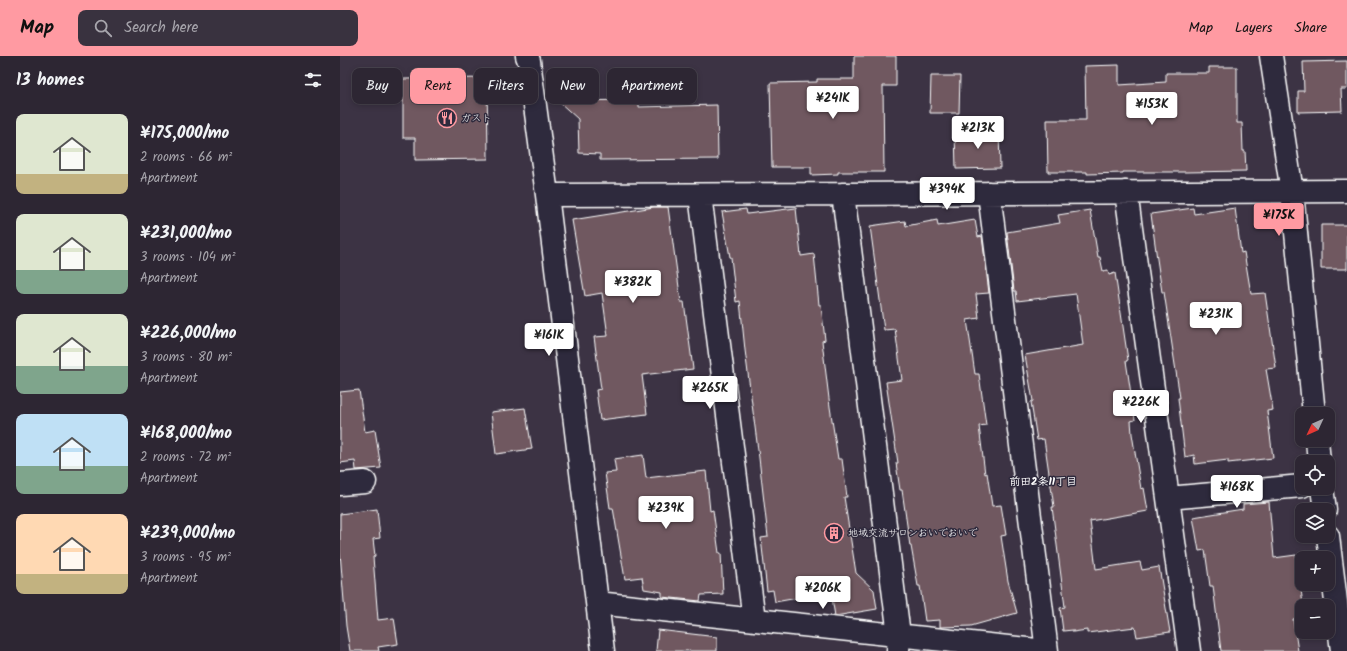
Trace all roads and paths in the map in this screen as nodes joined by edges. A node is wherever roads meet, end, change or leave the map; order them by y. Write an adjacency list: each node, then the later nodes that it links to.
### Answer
1 (527, 56): 8 (street)
2 (1271, 56): 5 (street)
3 (1347, 191): 5 (street)
4 (1126, 192): 5 (street); 6 (street); 14 (street)
5 (1292, 192): 10 (street)
6 (989, 193): 7 (street); 20 (street)
7 (843, 194): 9 (street); 18 (street)
8 (547, 195): 9 (street); 16 (street)
9 (700, 195): 17 (street)
10 (1313, 407)
11 (365, 482): 12 (street)
12 (340, 484)
13 (1295, 487): 14 (street)
14 (1168, 498): 21 (street)
15 (1329, 543): 22 (street)
16 (597, 603): 17 (street); 19 (street)
17 (754, 620): 18 (street)
18 (898, 643): 20 (street)
19 (603, 651)
20 (1046, 651)
21 (1189, 651)
22 (1342, 651)

